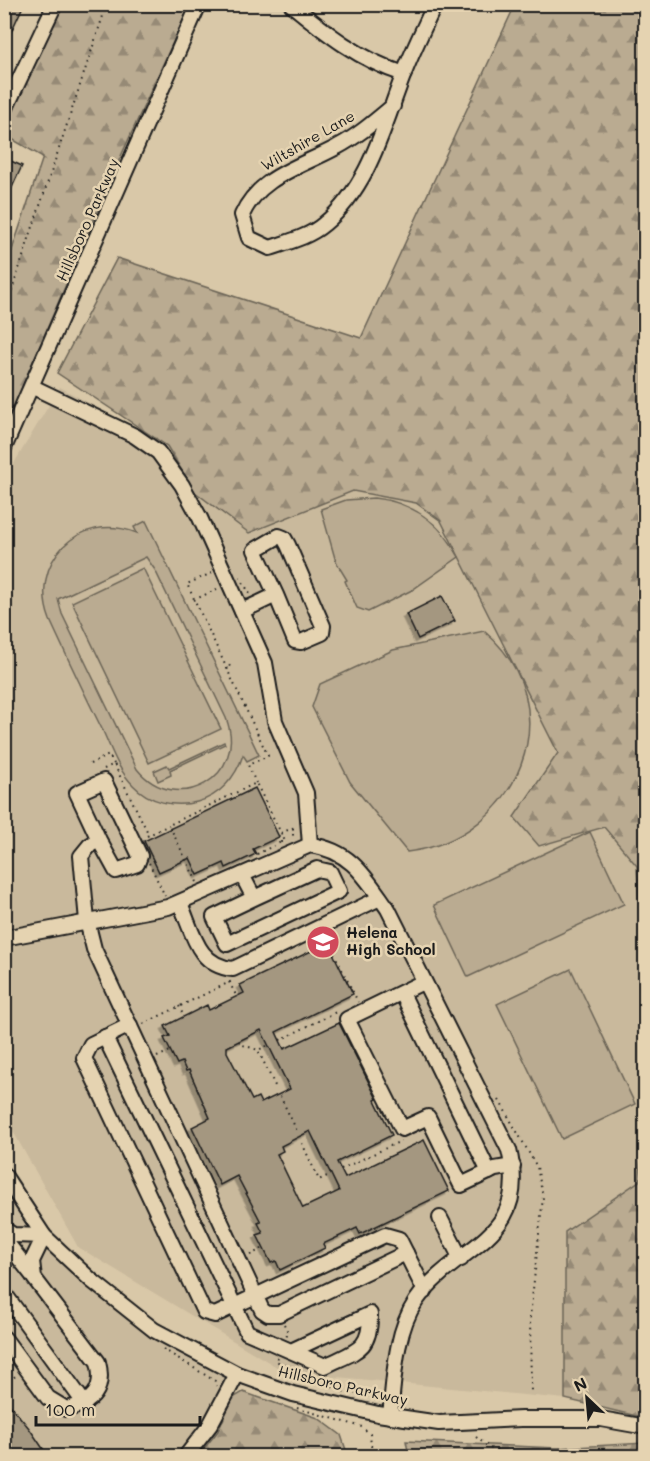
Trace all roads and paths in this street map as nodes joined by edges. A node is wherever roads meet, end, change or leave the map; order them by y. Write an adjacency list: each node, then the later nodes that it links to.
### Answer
1 (55, 4): 8 (street)
2 (107, 4): 9 (path)
3 (199, 4): 10 (street, Hillsboro Parkway)
4 (291, 4): 6 (street)
5 (435, 4): 6 (street, Wiltshire Lane)
6 (404, 74): 7 (street, Wiltshire Lane)
7 (393, 106): 7 (street, Wiltshire Lane)
8 (4, 112)
9 (4, 314)
10 (33, 387): 11 (street, Hillsboro Parkway); 12 (street)
11 (4, 448)
12 (223, 568): 13 (street); 15 (path)
13 (229, 582): 15 (path); 16 (street)
14 (276, 595): 14 (street); 16 (street)
15 (194, 600): 18 (path)
16 (242, 611): 28 (street)
17 (229, 665): 18 (path)
18 (227, 669): 22 (path)
19 (90, 764): 20 (path)
20 (114, 764): 21 (path); 25 (path)
21 (104, 769)
22 (256, 783): 23 (path); 24 (path)
23 (169, 825): 25 (path); 30 (path)
24 (292, 828)
25 (148, 835): 26 (path)
26 (144, 838)
27 (99, 840): 27 (street); 34 (street)
28 (310, 845): 29 (street); 32 (street)
29 (242, 874): 31 (street); 33 (street)
30 (199, 886)
31 (254, 898): 31 (street)
32 (380, 898): 33 (street); 39 (street)
33 (180, 903): 34 (street)
34 (82, 922): 35 (street); 36 (street); 44 (street)
35 (4, 929)
36 (4, 938)
37 (236, 980): 38 (path)
38 (230, 982): 41 (path); 42 (path)
39 (423, 982): 40 (street); 54 (street)
40 (402, 993): 55 (street); 55 (street)
41 (237, 997)
42 (179, 1006): 43 (path); 44 (path)
43 (184, 1017)
44 (134, 1026): 45 (street); 69 (street)
45 (105, 1037): 70 (street); 70 (street)
46 (239, 1041): 48 (path)
47 (267, 1046): 48 (path)
48 (258, 1050): 49 (path)
49 (276, 1088)
50 (496, 1095): 77 (path)
51 (280, 1096): 52 (path)
52 (298, 1133)
53 (302, 1143): 56 (path)
54 (513, 1166): 55 (street); 64 (street)
55 (489, 1172)
56 (331, 1174)
57 (4, 1175): 60 (street, Hillsboro Parkway)
58 (440, 1218): 64 (street)
59 (4, 1229): 60 (street)
60 (44, 1236): 66 (street); 75 (street, Hillsboro Parkway)
61 (4, 1239): 66 (street)
62 (244, 1246): 65 (path)
63 (406, 1253): 67 (street); 69 (street); 69 (street)
64 (461, 1259): 67 (street)
65 (252, 1265)
66 (34, 1278): 79 (street)
67 (425, 1291): 81 (street)
68 (4, 1293): 79 (street)
69 (255, 1295): 70 (street)
70 (234, 1306): 72 (street)
71 (4, 1338): 79 (street)
72 (291, 1351): 72 (street)
73 (276, 1361): 78 (path)
74 (17, 1374): 76 (path)
75 (237, 1374): 81 (street, Hillsboro Parkway); 87 (street)
76 (4, 1384)
77 (531, 1394)
78 (376, 1397)
79 (85, 1404)
80 (296, 1408): 85 (path)
81 (390, 1416): 82 (street, Hillsboro Parkway)
82 (645, 1427)
83 (476, 1437): 88 (path)
84 (5, 1440): 86 (path)
85 (374, 1446)
86 (18, 1456)
87 (186, 1456)
88 (514, 1456)

